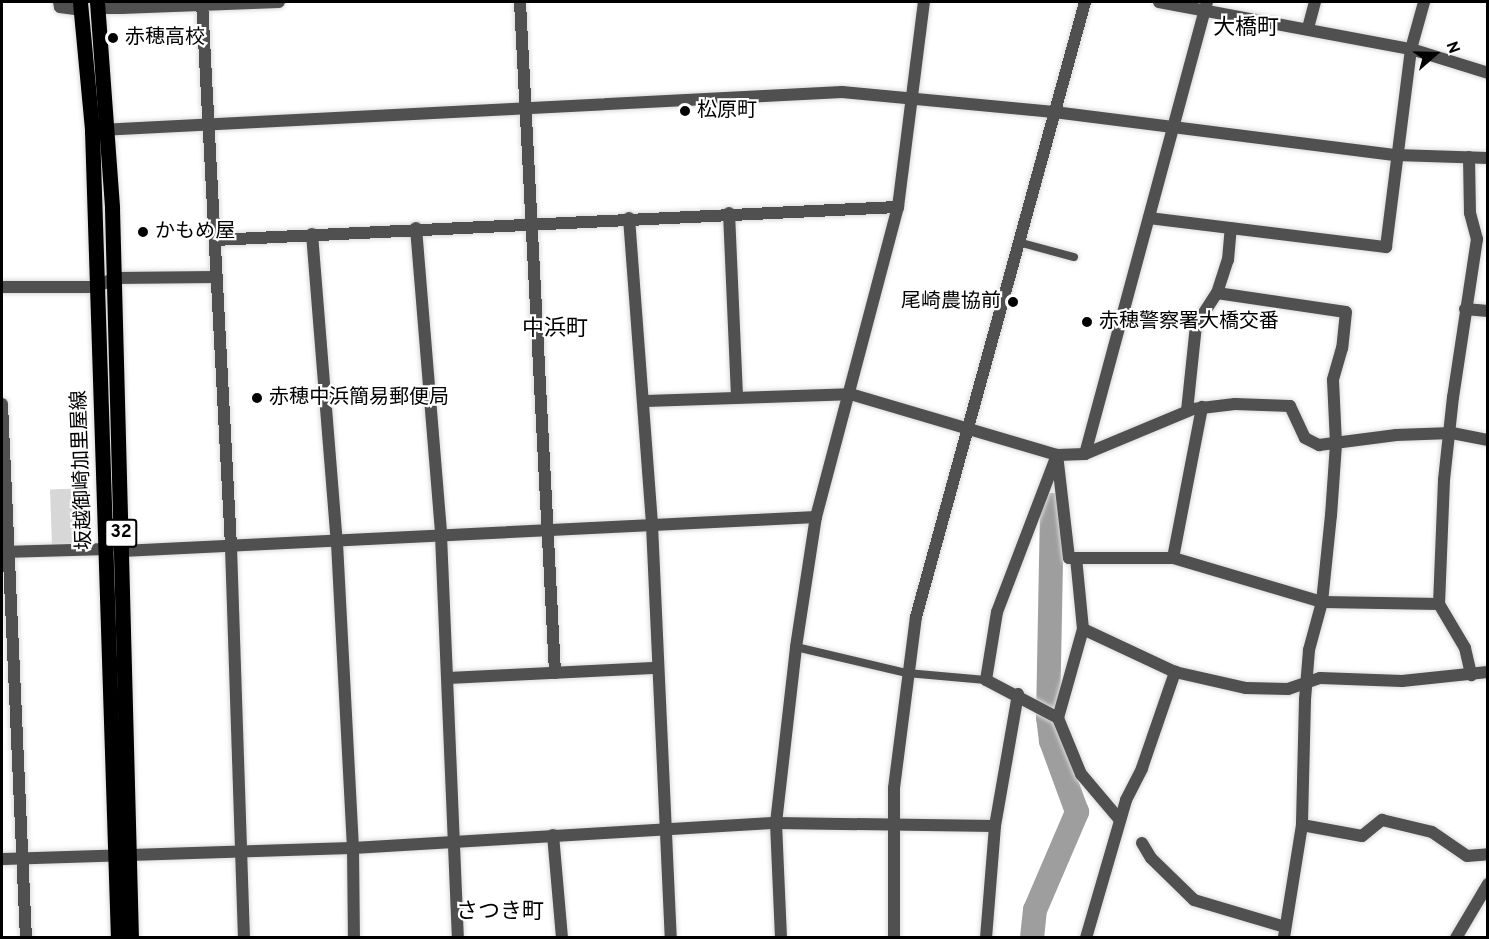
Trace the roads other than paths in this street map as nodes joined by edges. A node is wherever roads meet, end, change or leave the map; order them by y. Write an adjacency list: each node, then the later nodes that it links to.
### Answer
1 (59, 2): 12 (street)
2 (279, 2): 10 (street)
3 (520, 2): 18 (street)
4 (924, 2): 17 (street)
5 (1085, 2): 19 (street)
6 (1159, 2): 13 (street)
7 (1315, 2): 14 (street)
8 (1424, 2): 15 (street)
9 (121, 4): 10 (street); 11 (street)
10 (202, 4): 20 (street)
11 (97, 5): 22 (main road, 坂越御崎加里屋線 / 32)
12 (81, 6): 23 (main road, 坂越御崎加里屋線 / 32)
13 (1206, 6): 14 (street); 21 (street)
14 (1308, 28): 15 (street)
15 (1411, 49): 16 (street); 24 (street)
16 (1488, 73)
17 (913, 96): 18 (street); 19 (street); 27 (street)
18 (524, 106): 20 (street); 31 (street)
19 (1054, 112): 21 (street); 36 (street)
20 (208, 123): 22 (street); 35 (street)
21 (1174, 128): 24 (street); 30 (street)
22 (109, 129): 23 (street); 39 (main road, 坂越御崎加里屋線 / 32)
23 (92, 130): 41 (main road, 坂越御崎加里屋線 / 32)
24 (1396, 155): 25 (street); 33 (street)
25 (1469, 157): 26 (street); 43 (street)
26 (1488, 158)
27 (898, 207): 28 (street); 45 (street)
28 (729, 213): 29 (street); 46 (street)
29 (629, 218): 31 (street); 47 (street)
30 (1149, 218): 33 (street); 55 (street)
31 (530, 224): 32 (street); 59 (street)
32 (416, 228): 34 (street); 60 (street)
33 (1231, 228): 42 (street)
34 (312, 234): 35 (street); 61 (street)
35 (214, 240): 38 (street)
36 (1018, 242): 37 (lane); 51 (street)
37 (1074, 257)
38 (216, 277): 39 (street); 62 (street)
39 (114, 278): 41 (street); 63 (main road, 坂越御崎加里屋線 / 32)
40 (2, 286): 41 (street)
41 (97, 287): 63 (main road, 坂越御崎加里屋線 / 32)
42 (1217, 293): 50 (street); 54 (street)
43 (1465, 309): 44 (street); 52 (street)
44 (1488, 311)
45 (850, 394): 46 (street); 51 (street); 57 (street)
46 (737, 396): 47 (street)
47 (644, 401): 58 (street)
48 (2, 404): 64 (street)
49 (1202, 407): 50 (street); 54 (street); 66 (street)
50 (1188, 411): 55 (street)
51 (967, 426): 56 (street); 75 (street)
52 (1452, 433): 53 (street); 54 (street); 68 (street)
53 (1488, 440)
54 (1336, 444): 67 (street)
55 (1085, 454): 56 (street)
56 (1057, 455): 65 (street); 78 (street)
57 (816, 517): 58 (street); 70 (street)
58 (652, 525): 59 (street); 71 (street)
59 (546, 531): 60 (street); 74 (street)
60 (441, 536): 61 (street); 77 (street)
61 (337, 543): 62 (street); 91 (street)
62 (231, 547): 63 (street); 92 (street)
63 (115, 550): 64 (street); 95 (main road, 坂越御崎加里屋線 / 32)
64 (5, 551): 94 (street)
65 (1076, 558): 66 (street); 69 (street)
66 (1173, 558): 67 (street)
67 (1322, 602): 68 (street); 79 (street)
68 (1439, 604): 76 (street)
69 (1083, 629): 72 (street); 81 (street)
70 (796, 647): 75 (lane); 83 (street)
71 (657, 668): 74 (street); 87 (street)
72 (1174, 672): 79 (street); 82 (street)
73 (1488, 672): 76 (street)
74 (555, 673): 77 (street)
75 (907, 673): 78 (lane); 84 (street)
76 (1471, 675): 79 (street)
77 (449, 678): 89 (street)
78 (986, 680): 80 (street)
79 (1308, 683): 85 (street)
80 (1018, 694): 81 (street); 86 (street)
81 (1058, 718): 82 (street)
82 (1120, 820): 110 (street)
83 (776, 823): 84 (street); 87 (street); 107 (street)
84 (893, 825): 86 (street); 108 (street)
85 (1302, 825): 93 (street); 98 (street)
86 (995, 826): 109 (street)
87 (666, 829): 88 (street); 106 (street)
88 (554, 835): 89 (street); 105 (street)
89 (456, 841): 91 (street); 104 (street)
90 (1142, 843): 98 (street)
91 (353, 848): 92 (street); 103 (street)
92 (242, 852): 95 (street); 102 (street)
93 (1488, 854)
94 (23, 858): 95 (street); 96 (street); 99 (street)
95 (121, 858): 100 (main road, 坂越御崎加里屋線 / 32); 101 (main road, 坂越御崎加里屋線 / 32)
96 (2, 859)
97 (1488, 884): 111 (street)
98 (1285, 932)
99 (26, 938)
100 (118, 938)
101 (131, 938)
102 (244, 938)
103 (354, 938)
104 (458, 938)
105 (562, 938)
106 (671, 938)
107 (781, 938)
108 (894, 938)
109 (986, 938)
110 (1086, 938)
111 (1456, 938)

